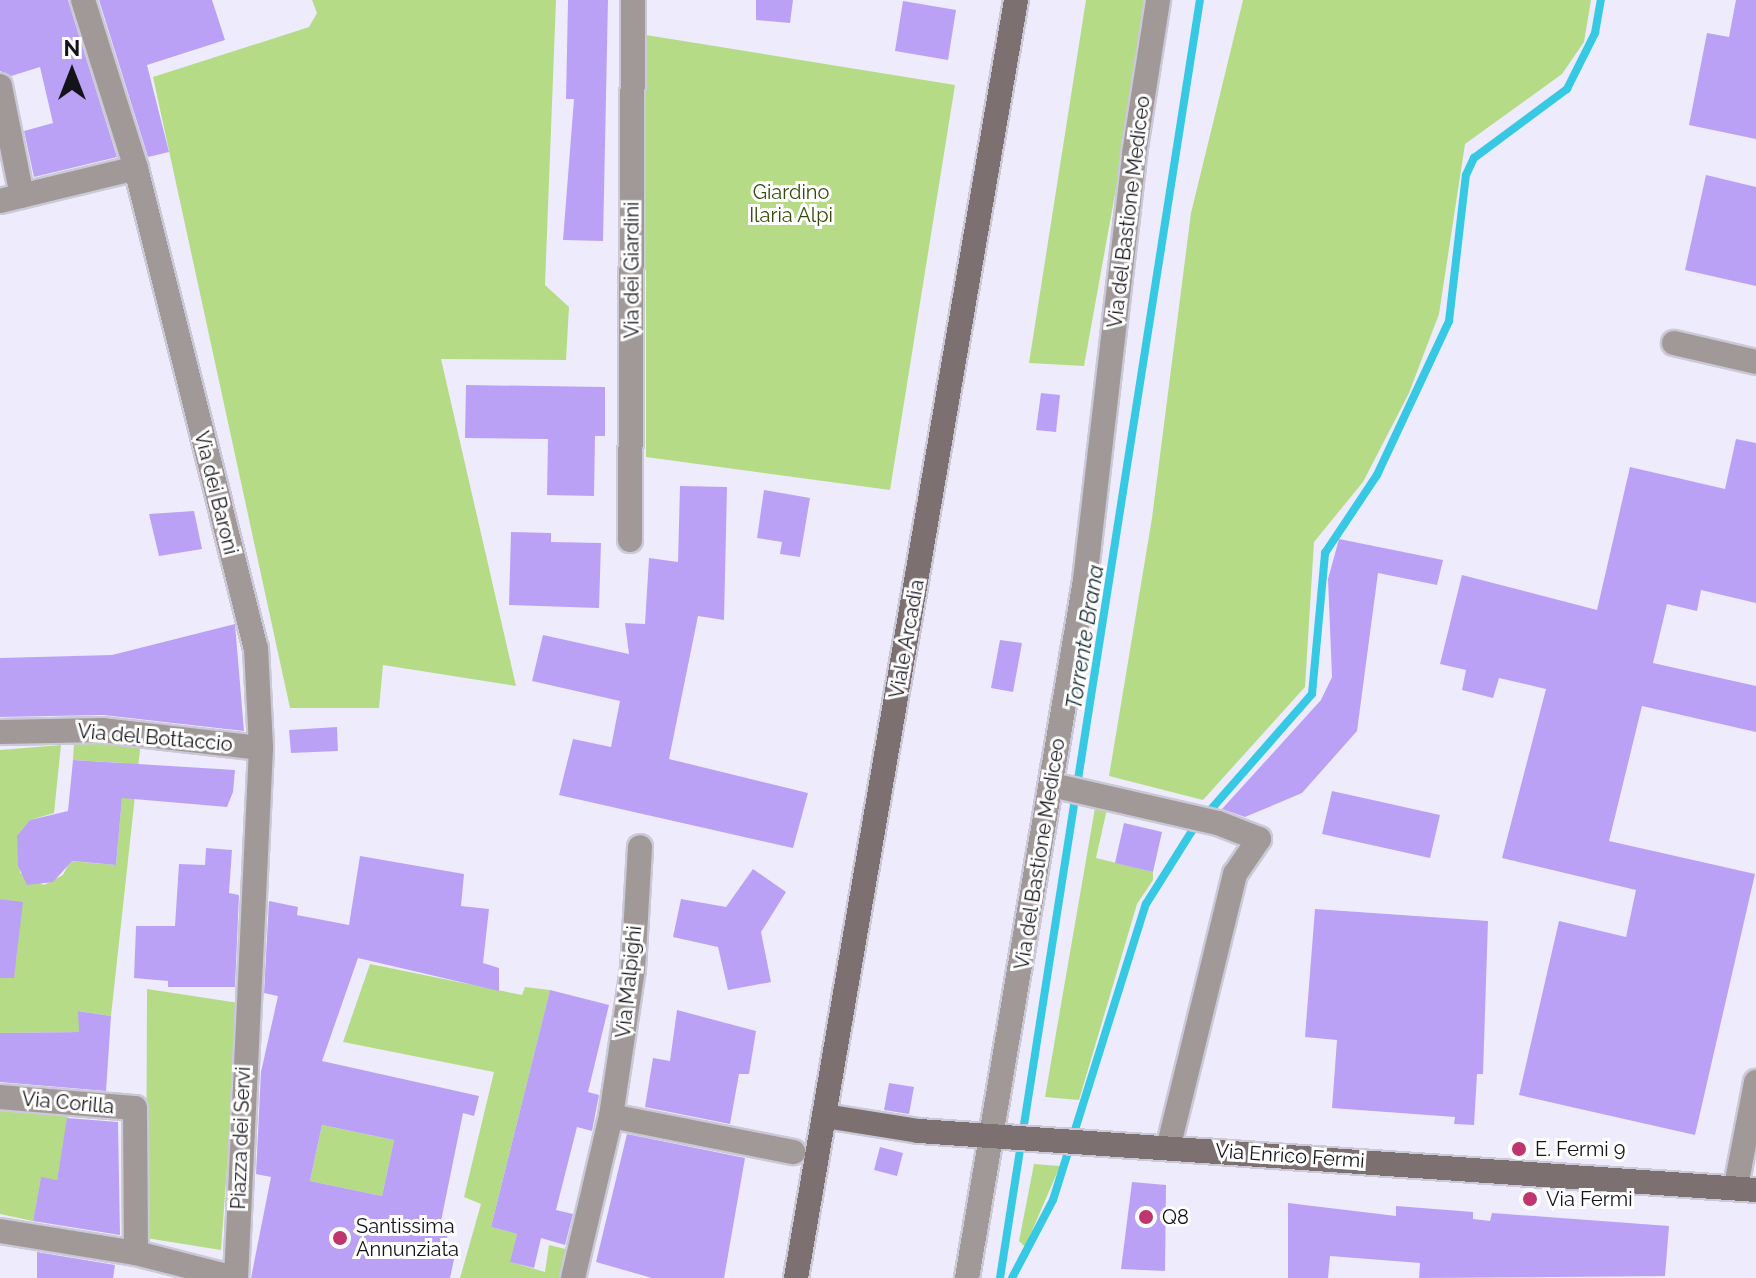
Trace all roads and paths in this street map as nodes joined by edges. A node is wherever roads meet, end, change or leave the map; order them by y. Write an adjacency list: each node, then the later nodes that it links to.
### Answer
1 (83, 0): 6 (street, Via dei Baroni)
2 (633, 0): 10 (street, Via dei Giardini)
3 (1016, 0): 19 (street, Viale Arcadia)
4 (1158, 0): 13 (street, Via del Bastione Mediceo)
5 (0, 86): 7 (street)
6 (136, 168): 7 (street); 12 (street, Via dei Baroni)
7 (11, 199)
8 (1674, 343): 9 (street)
9 (1756, 362)
10 (630, 540)
11 (0, 732): 12 (street, Via del Bottaccio)
12 (261, 748): 15 (street, Via dei Baroni)
13 (1059, 786): 20 (street, Via del Bastione Mediceo); 21 (street)
14 (640, 847): 18 (street, Via Malpighi)
15 (248, 999): 26 (street, Piazza dei Servi)
16 (1756, 1082): 23 (street)
17 (0, 1097): 25 (street, Via Corilla)
18 (611, 1116): 22 (street); 27 (street, Via Malpighi)
19 (825, 1116): 20 (street, Via Enrico Fermi); 28 (street, Viale Arcadia)
20 (999, 1136): 21 (street, Via Enrico Fermi); 29 (street, Via del Bastione Mediceo)
21 (1168, 1148): 23 (street, Via Enrico Fermi)
22 (793, 1152)
23 (1746, 1188)
24 (0, 1231): 25 (street)
25 (136, 1253): 26 (street)
26 (235, 1278)
27 (573, 1278)
28 (796, 1278)
29 (967, 1278)

